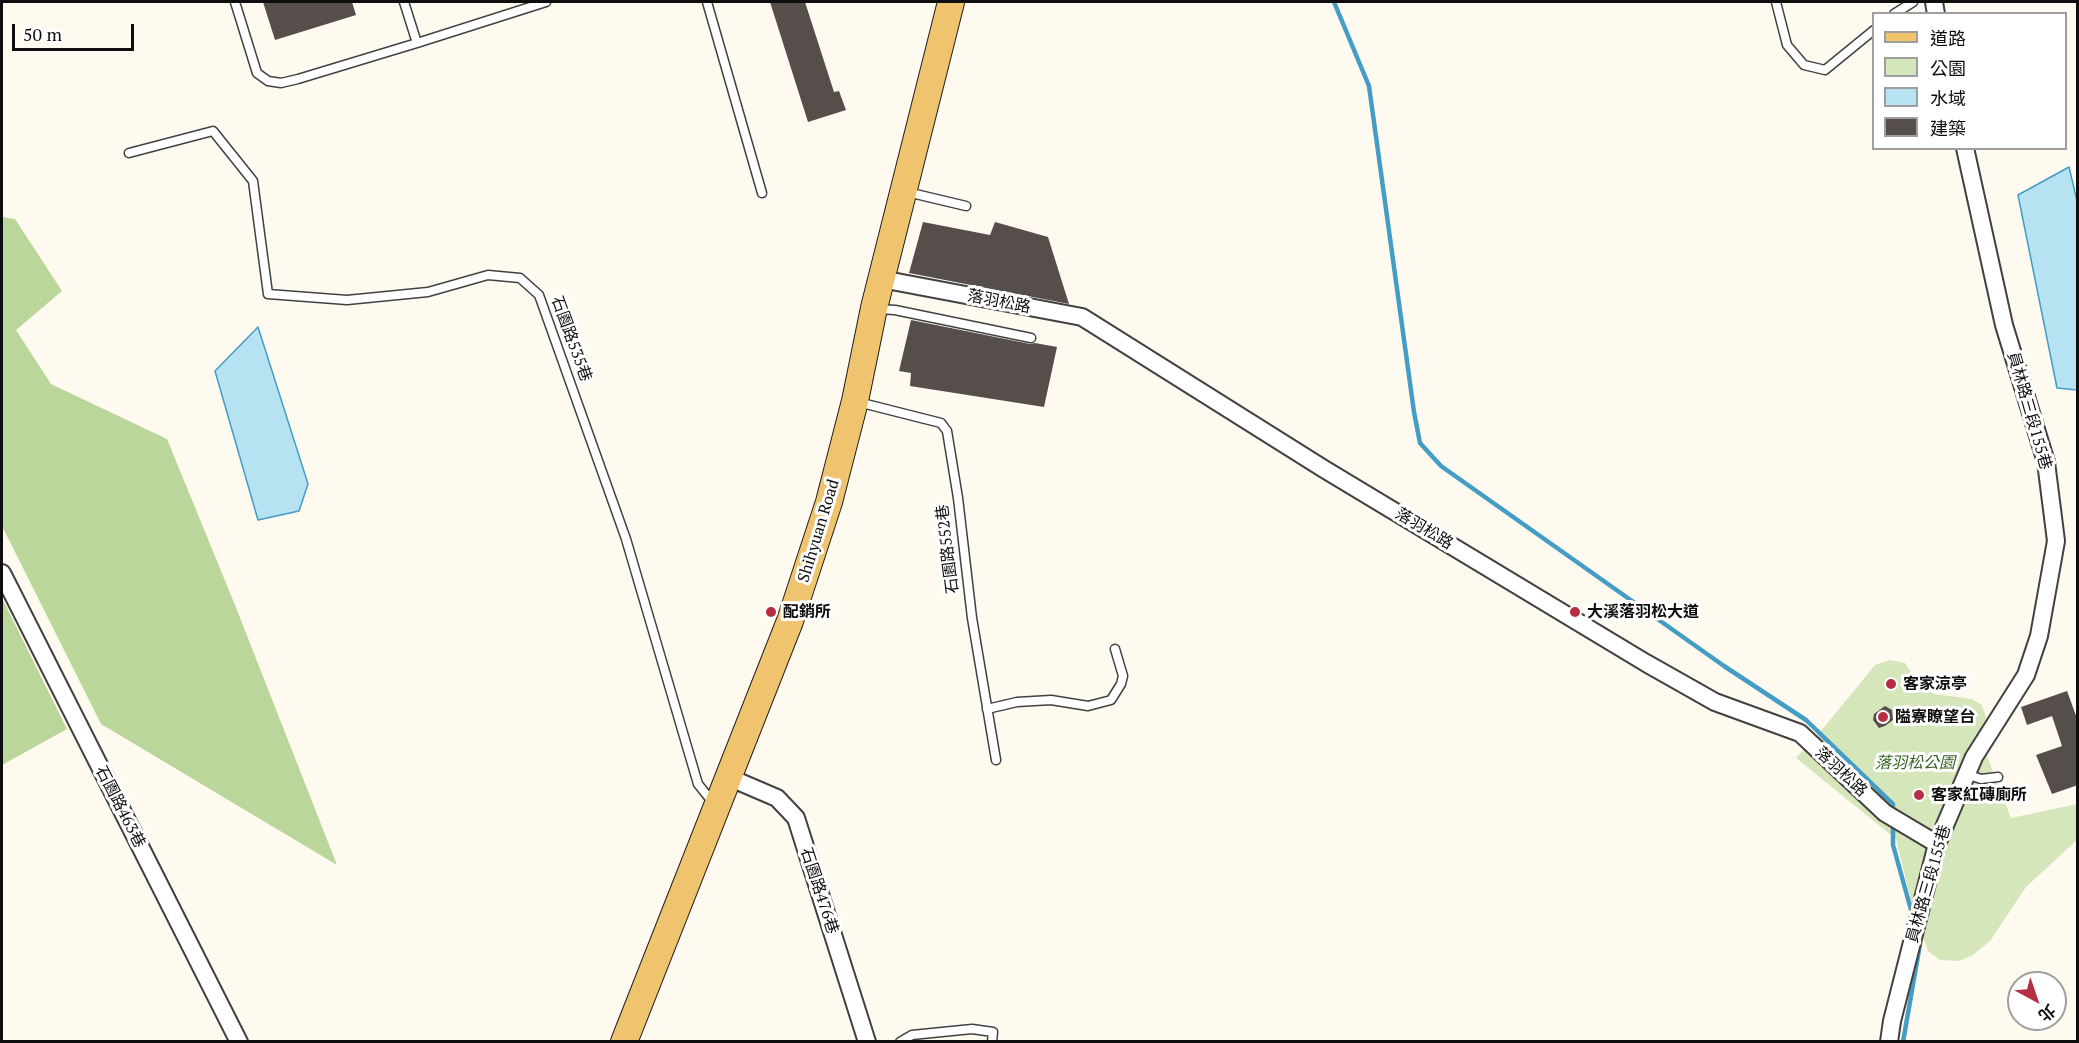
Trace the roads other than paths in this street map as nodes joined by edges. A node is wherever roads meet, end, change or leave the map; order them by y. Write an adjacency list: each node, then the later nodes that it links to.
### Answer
1 (235, 2): 10 (lane)
2 (404, 2): 10 (lane)
3 (546, 2): 10 (lane)
4 (707, 2): 14 (lane)
5 (951, 2): 13 (main road, Shihyuan Road)
6 (1776, 2): 9 (lane)
7 (1913, 2): 8 (lane)
8 (1897, 12)
9 (1872, 32)
10 (417, 43)
11 (1965, 150): 24 (street, 員林路三段155巷)
12 (129, 153): 27 (lane, 石園路535巷)
13 (904, 191): 15 (lane); 16 (main road, Shihyuan Road)
14 (762, 193)
15 (966, 206)
16 (881, 279): 17 (main road, Shihyuan Road); 28 (street, 落羽松路)
17 (874, 308): 18 (lane); 19 (main road, Shihyuan Road)
18 (1031, 338)
19 (855, 401): 22 (lane, 石園路552巷); 25 (main road, Shihyuan Road)
20 (2, 573): 29 (street, 石園路463巷)
21 (1116, 649): 22 (lane)
22 (987, 710): 23 (lane, 石園路552巷)
23 (996, 760)
24 (1966, 774): 26 (lane); 28 (street, 員林路三段155巷)
25 (728, 777): 27 (main road, Shihyuan Road); 31 (street, 石園路476巷)
26 (1998, 777)
27 (716, 807): 30 (main road, Shihyuan Road)
28 (1936, 844): 34 (street, 員林路三段155巷)
29 (239, 1041)
30 (624, 1041)
31 (867, 1041)
32 (900, 1041): 33 (lane)
33 (992, 1041)
34 (1889, 1041)

